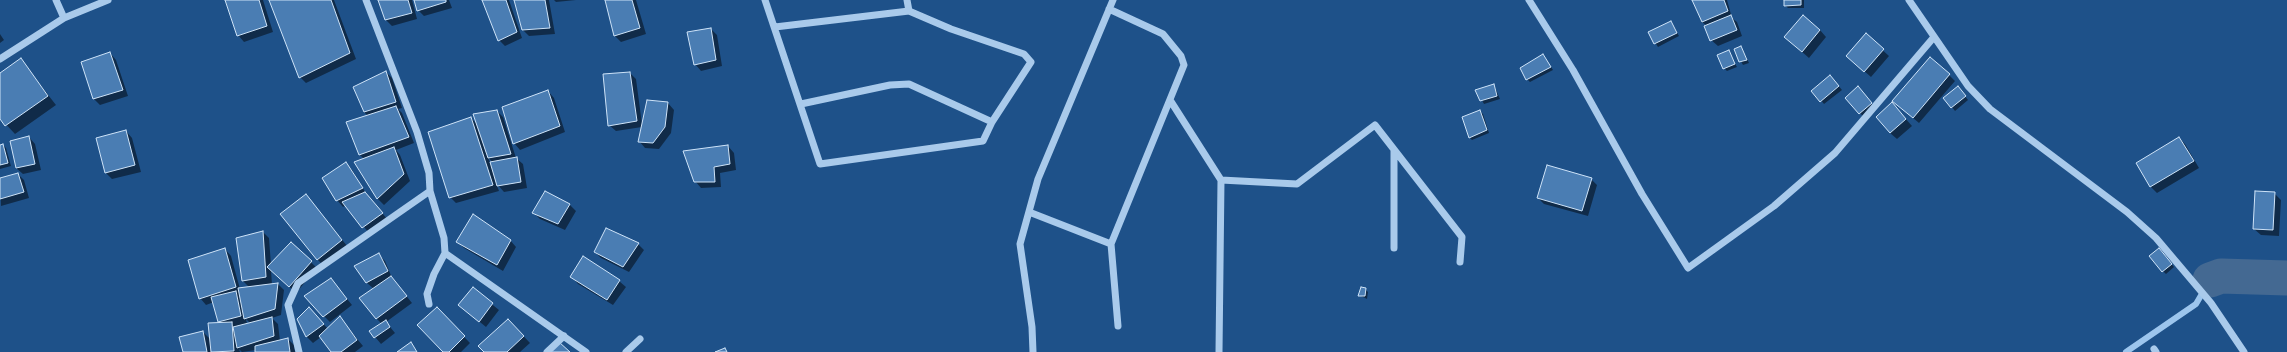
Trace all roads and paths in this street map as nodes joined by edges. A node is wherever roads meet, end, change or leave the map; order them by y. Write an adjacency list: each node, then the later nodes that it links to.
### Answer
1 (56, 0): 11 (street)
2 (108, 0): 11 (street)
3 (366, 0): 21 (street)
4 (765, 0): 12 (street)
5 (908, 0): 10 (street)
6 (1113, 0): 9 (street)
7 (1529, 0): 13 (street)
8 (1909, 0): 13 (street)
9 (1109, 9): 16 (street); 22 (street)
10 (909, 11): 12 (street); 18 (street)
11 (64, 18): 15 (street)
12 (774, 27): 17 (street)
13 (1934, 36): 37 (street)
14 (0, 48): 15 (street)
15 (2, 57)
16 (1170, 100): 20 (street); 23 (street)
17 (801, 104): 18 (street); 18 (street)
18 (992, 122)
19 (1394, 150): 20 (street); 24 (street); 26 (street)
20 (1221, 180): 36 (street)
21 (430, 191): 25 (street); 31 (street)
22 (1029, 212): 23 (street); 35 (street)
23 (1112, 244): 28 (street)
24 (1394, 248)
25 (445, 253): 27 (street); 29 (street)
26 (1460, 262)
27 (428, 304)
28 (1118, 326)
29 (564, 336): 32 (street); 33 (street)
30 (640, 339): 34 (street)
31 (299, 352)
32 (547, 352)
33 (586, 352)
34 (626, 352)
35 (1033, 352)
36 (1219, 352)
37 (2244, 352)

